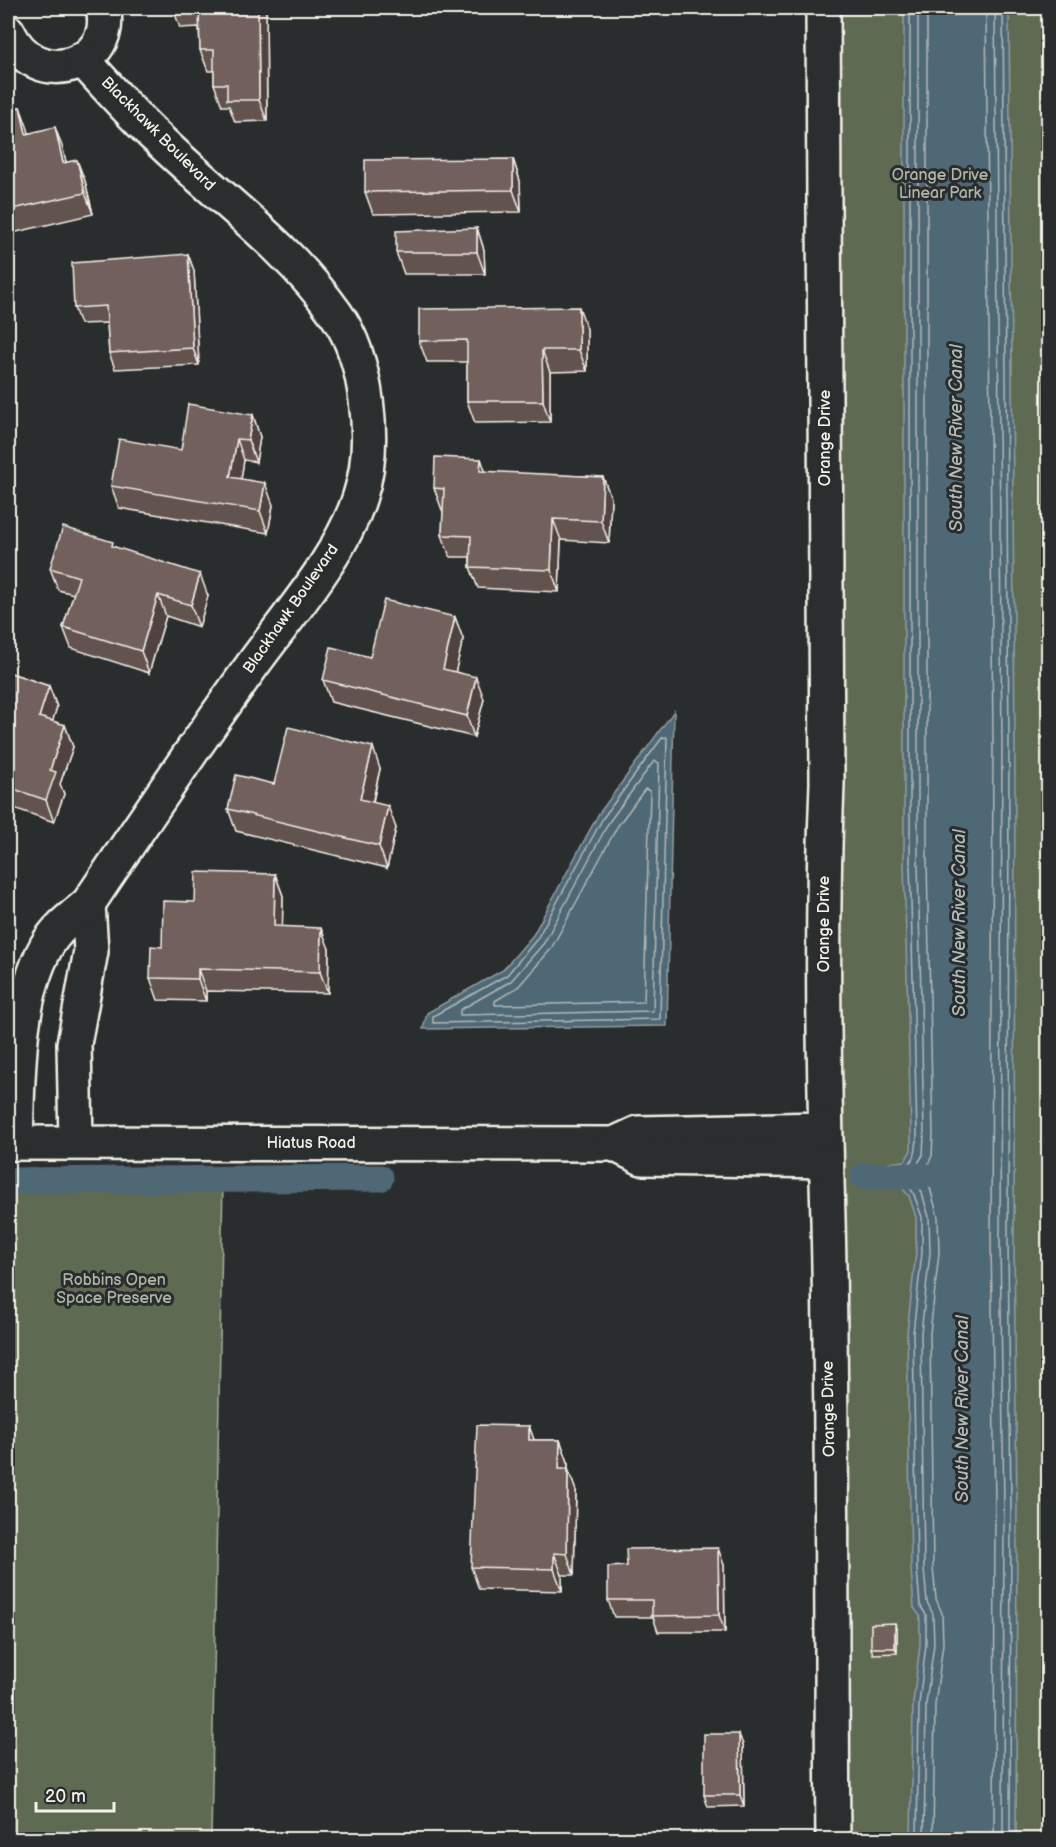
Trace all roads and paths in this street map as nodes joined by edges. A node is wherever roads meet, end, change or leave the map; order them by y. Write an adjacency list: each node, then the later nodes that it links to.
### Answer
1 (103, 8): 4 (street)
2 (823, 8): 8 (street, Orange Drive)
3 (8, 32): 4 (street)
4 (82, 59): 5 (street, Blackhawk Boulevard)
5 (87, 904): 6 (street); 7 (street, Blackhawk Boulevard)
6 (76, 1142): 7 (street, Hiatus Road); 8 (street, Hiatus Road)
7 (12, 1143)
8 (825, 1145): 9 (street, Orange Drive)
9 (833, 1839)

